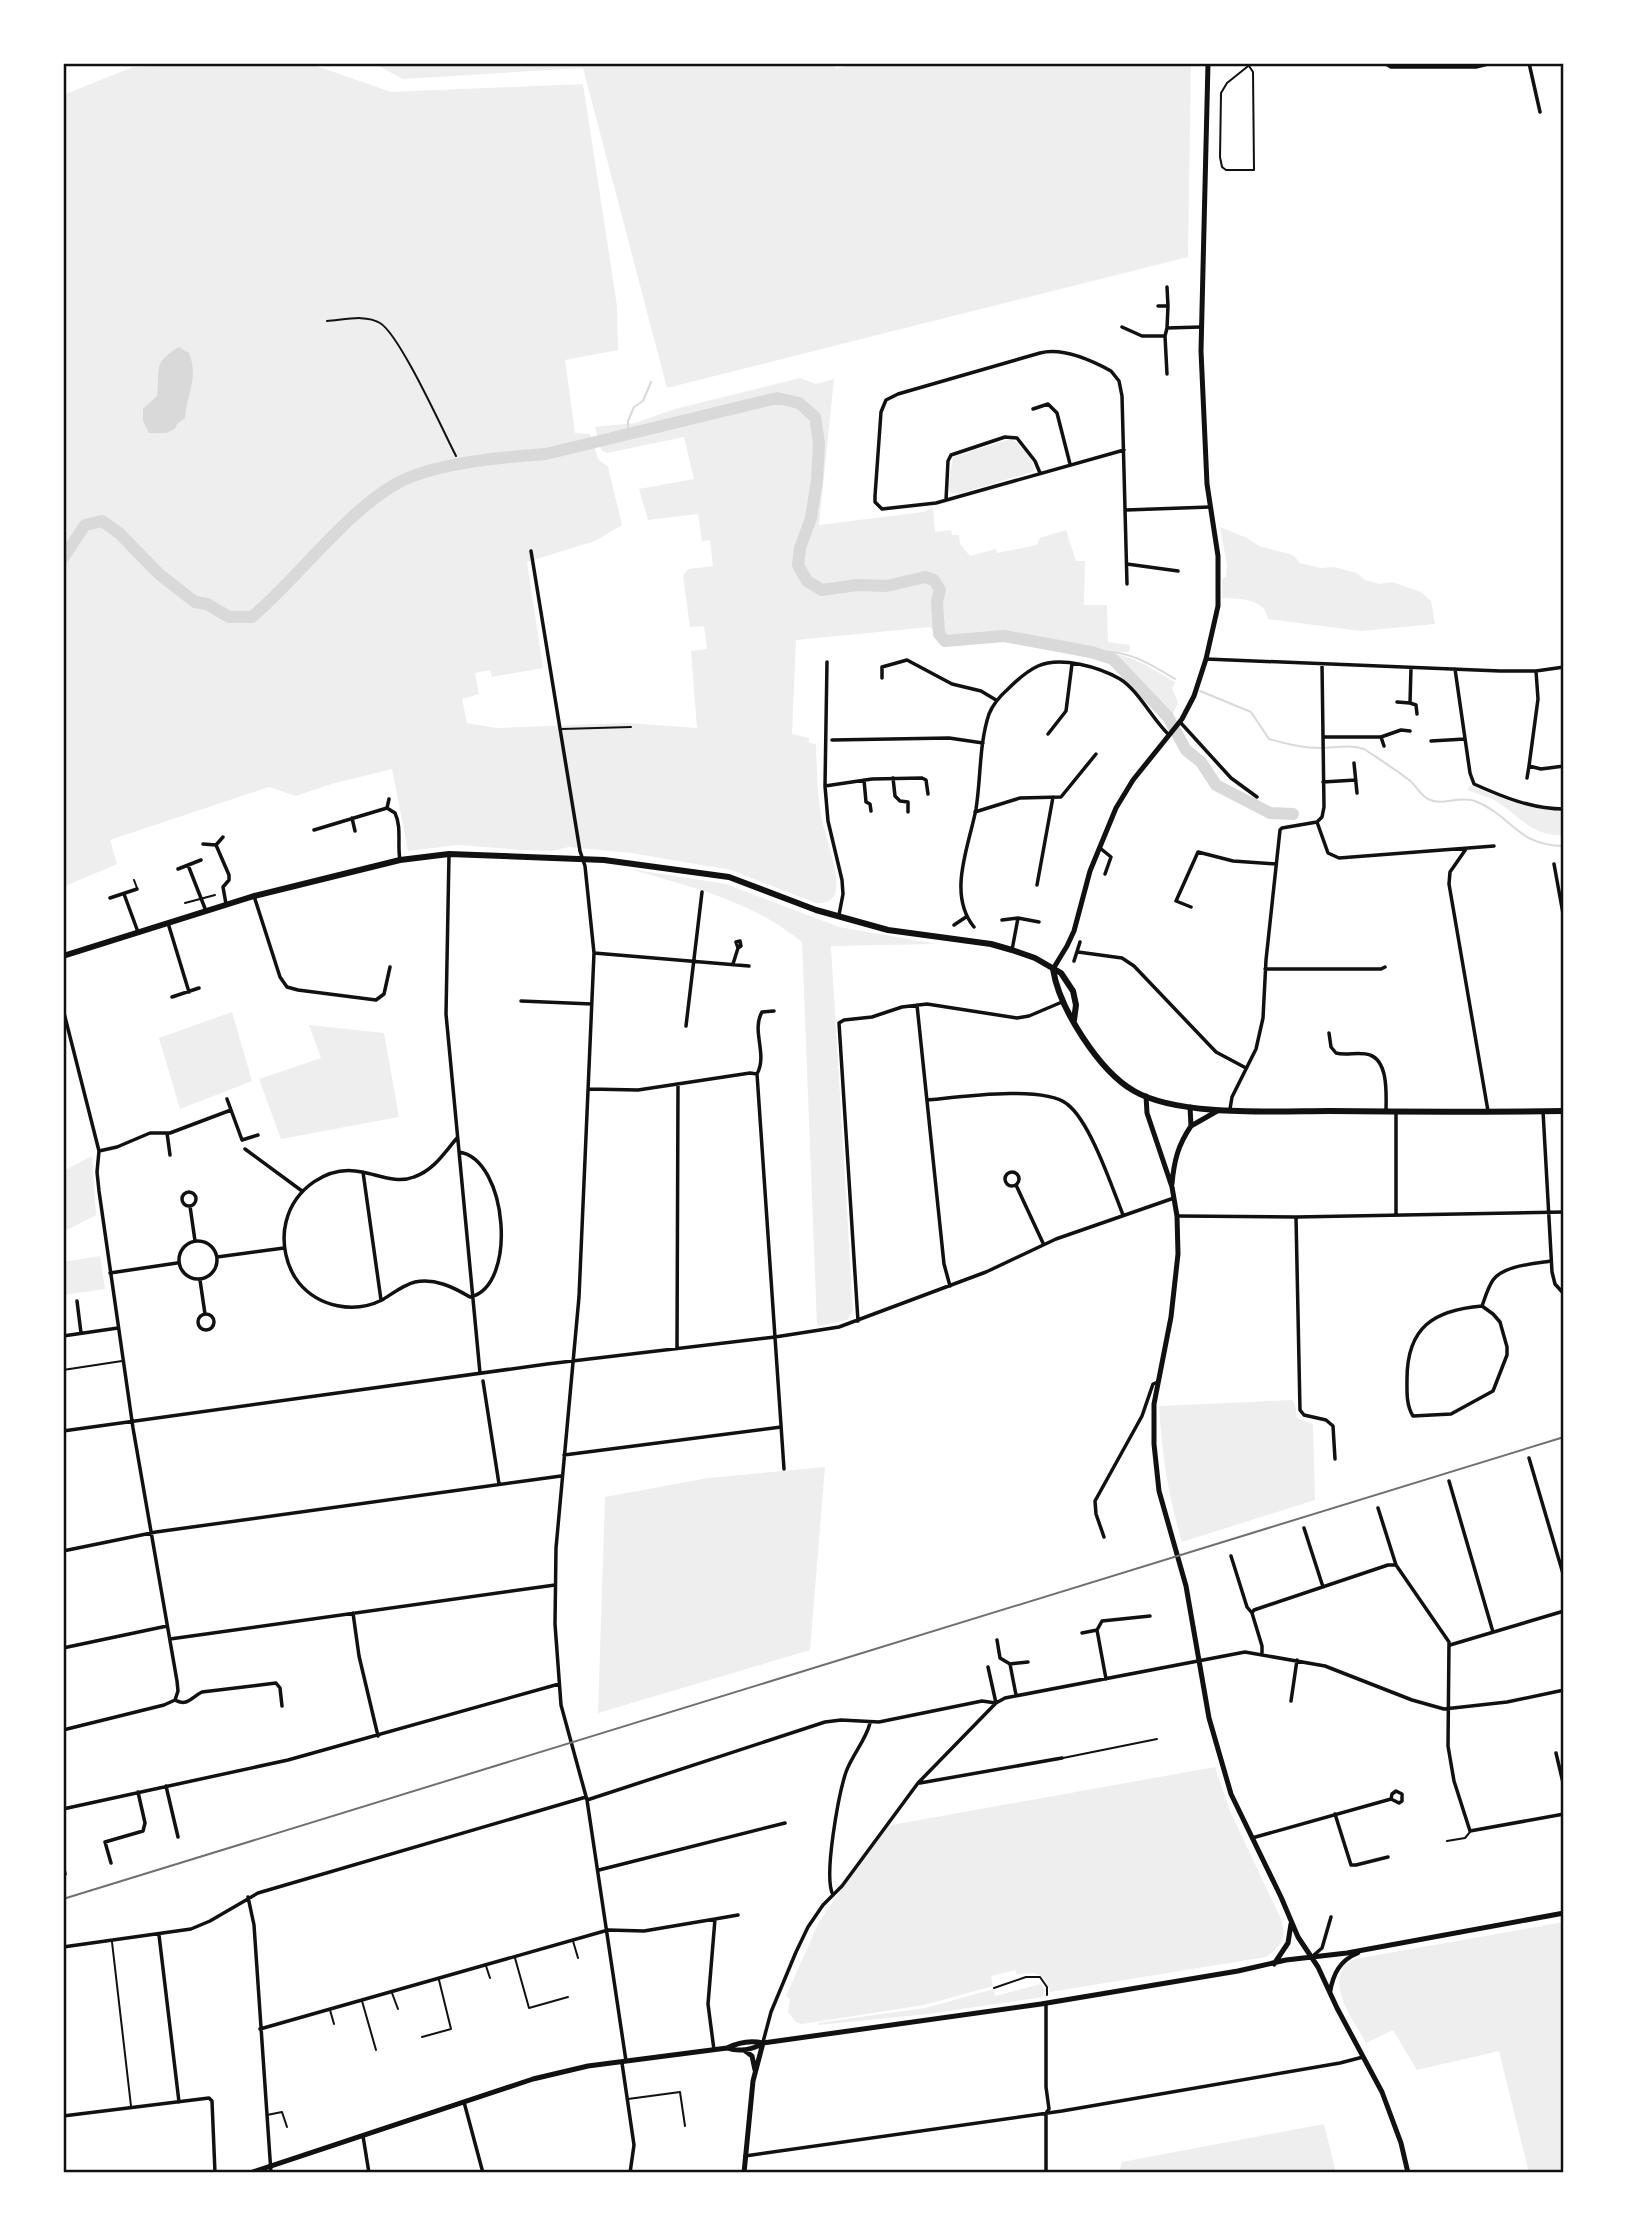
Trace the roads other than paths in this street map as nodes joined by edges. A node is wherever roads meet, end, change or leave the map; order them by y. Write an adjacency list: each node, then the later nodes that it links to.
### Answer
1 (1208, 63): 12 (main road)
2 (1384, 63): 3 (street)
3 (1492, 63)
4 (1529, 63): 6 (street)
5 (1251, 64): 5 (lane)
6 (1540, 112)
7 (1167, 287): 9 (street)
8 (1158, 306): 9 (street)
9 (1168, 306): 13 (street)
10 (327, 321): 18 (lane)
11 (1122, 327): 14 (street)
12 (1201, 327): 13 (street); 22 (main road)
13 (1167, 328): 14 (street)
14 (1165, 336): 15 (street)
15 (1167, 374)
16 (1033, 408): 19 (street)
17 (1124, 450): 19 (street); 21 (street); 23 (street)
18 (456, 456)
19 (1070, 464): 20 (street)
20 (1040, 473): 21 (street); 21 (street)
21 (946, 500)
22 (1210, 507): 23 (street); 28 (main road)
23 (1126, 510): 25 (street)
24 (531, 551): 43 (street)
25 (1127, 564): 26 (street); 27 (street)
26 (1178, 571)
27 (1128, 584)
28 (1206, 659): 31 (street); 41 (main road)
29 (827, 662): 48 (street)
30 (1072, 664): 37 (street); 45 (street); 46 (street)
31 (1322, 664): 33 (street); 49 (street)
32 (1564, 667): 35 (street)
33 (1411, 668): 34 (street); 39 (street)
34 (1455, 669): 35 (street); 50 (street)
35 (1536, 671): 57 (street)
36 (882, 678): 37 (street)
37 (996, 701): 53 (street)
38 (1397, 702): 39 (street)
39 (1410, 703): 40 (street)
40 (1417, 713)
41 (1180, 722): 46 (main road); 68 (street)
42 (631, 727): 43 (lane)
43 (561, 729): 86 (street)
44 (1410, 731): 47 (street)
45 (1048, 734)
46 (1169, 735): 83 (main road)
47 (1381, 737): 49 (street); 54 (street)
48 (825, 738): 51 (lane); 64 (street)
49 (1323, 739): 63 (street)
50 (1465, 739): 52 (street); 71 (street)
51 (832, 740): 53 (street)
52 (1431, 741)
53 (984, 743): 74 (street)
54 (1384, 746)
55 (1096, 754): 67 (street)
56 (1354, 763): 62 (street)
57 (1529, 766): 58 (street); 60 (street)
58 (1564, 766)
59 (893, 778): 61 (street); 66 (street); 73 (street)
60 (1527, 778)
61 (864, 780): 64 (street); 72 (street)
62 (1356, 780): 63 (street); 65 (street)
63 (1323, 782): 76 (street)
64 (825, 786): 107 (street)
65 (1357, 793)
66 (928, 794)
67 (1053, 797): 74 (street); 95 (street)
68 (1257, 797)
69 (389, 799): 70 (street)
70 (387, 808): 75 (street); 88 (street)
71 (1564, 809)
72 (871, 811)
73 (908, 812)
74 (975, 812): 108 (street)
75 (352, 818): 77 (street); 78 (street)
76 (1317, 822): 84 (street); 89 (street)
77 (314, 830)
78 (355, 831)
79 (223, 837): 81 (street)
80 (203, 844): 81 (street)
81 (216, 845): 104 (street)
82 (1494, 846): 84 (street)
83 (1099, 848): 93 (street); 129 (main road)
84 (1465, 849): 157 (street)
85 (449, 854): 86 (highway); 88 (highway); 161 (street)
86 (582, 859): 107 (highway); 121 (street)
87 (201, 860): 91 (street)
88 (400, 860): 100 (highway)
89 (1276, 864): 105 (street); 130 (street)
90 (1553, 864): 110 (street)
91 (188, 865): 92 (street); 102 (street)
92 (178, 869)
93 (1105, 874)
94 (134, 880): 96 (lane)
95 (1037, 886)
96 (137, 889): 98 (street)
97 (702, 892): 123 (street)
98 (124, 894): 101 (street); 116 (street)
99 (215, 895): 102 (lane)
100 (254, 895): 104 (highway); 126 (street)
101 (110, 898)
102 (201, 899): 103 (lane); 106 (street)
103 (186, 904)
104 (226, 904): 106 (highway)
105 (1191, 907)
106 (206, 911): 112 (highway)
107 (838, 917): 119 (highway)
108 (966, 917): 114 (street); 115 (street)
109 (1018, 918): 111 (street); 113 (street); 119 (street)
110 (1564, 919)
111 (1002, 920)
112 (168, 922): 116 (highway); 132 (street)
113 (1039, 922)
114 (954, 925)
115 (974, 928)
116 (138, 932): 122 (highway)
117 (1080, 942): 120 (street)
118 (738, 948): 125 (street)
119 (1012, 950): 129 (highway)
120 (1078, 952): 124 (street); 143 (street)
121 (594, 953): 123 (street); 136 (street)
122 (63, 956)
123 (693, 960): 125 (street); 141 (street)
124 (1074, 961)
125 (733, 964): 127 (street)
126 (390, 967)
127 (749, 967)
128 (1385, 967): 130 (street)
129 (1053, 969): 135 (highway); 140 (highway)
130 (1265, 969): 143 (street)
131 (199, 988): 132 (street)
132 (189, 992): 133 (street)
133 (172, 997)
134 (521, 1001): 136 (street)
135 (1064, 1002): 137 (street); 140 (highway)
136 (592, 1004): 146 (street)
137 (917, 1005): 149 (street); 195 (street)
138 (63, 1009): 163 (street)
139 (774, 1011): 144 (street)
140 (1074, 1020): 147 (highway)
141 (687, 1026)
142 (1329, 1033): 155 (street)
143 (1246, 1068): 151 (street)
144 (757, 1074): 145 (street); 199 (street)
145 (678, 1084): 146 (street); 200 (street)
146 (589, 1089): 202 (street)
147 (1146, 1096): 150 (highway); 167 (main road)
148 (227, 1099): 152 (street)
149 (928, 1100): 177 (street); 188 (street)
150 (1190, 1107): 151 (highway); 158 (main road)
151 (1226, 1109): 155 (highway); 158 (main road)
152 (231, 1110): 159 (street); 160 (street)
153 (1543, 1111): 154 (highway); 157 (highway); 174 (street)
154 (1564, 1111)
155 (1386, 1112): 156 (highway)
156 (1396, 1112): 157 (highway); 176 (street)
157 (1488, 1113)
158 (1191, 1126): 165 (main road)
159 (167, 1133): 163 (street); 166 (street)
160 (258, 1135)
161 (457, 1138): 164 (street); 168 (street)
162 (245, 1149): 171 (street)
163 (99, 1151): 186 (street)
164 (459, 1152): 190 (street); 190 (street)
165 (1176, 1153): 167 (main road); 170 (main road)
166 (170, 1155)
167 (1163, 1156): 170 (main road)
168 (363, 1172): 171 (street); 191 (street)
169 (1016, 1185): 169 (street); 181 (street)
170 (1172, 1187): 172 (main road)
171 (302, 1191): 182 (street)
172 (1174, 1198): 177 (street); 178 (main road)
173 (190, 1206): 173 (street); 180 (street)
174 (1548, 1212): 175 (street); 176 (street); 184 (street)
175 (1564, 1212)
176 (1396, 1214): 179 (street)
177 (1123, 1215): 181 (street)
178 (1177, 1216): 179 (street); 206 (main road)
179 (1296, 1217): 212 (street)
180 (195, 1241): 183 (street); 185 (street)
181 (1044, 1244): 188 (street)
182 (284, 1248): 183 (street); 191 (street)
183 (217, 1258): 187 (street)
184 (1551, 1261): 189 (street); 193 (street)
185 (178, 1263): 186 (street); 187 (street)
186 (110, 1273): 196 (street)
187 (200, 1280): 194 (street)
188 (950, 1286): 195 (street)
189 (1564, 1294)
190 (473, 1296): 191 (street); 204 (street)
191 (381, 1300)
192 (77, 1301): 197 (street)
193 (1482, 1306): 193 (street)
194 (205, 1314): 194 (street)
195 (858, 1321): 199 (street)
196 (118, 1328): 197 (street); 201 (street)
197 (81, 1333): 198 (street)
198 (63, 1336)
199 (775, 1337): 200 (street); 208 (street)
200 (677, 1349): 202 (street)
201 (123, 1361): 203 (lane); 207 (street)
202 (574, 1361): 204 (street); 210 (street)
203 (63, 1370)
204 (480, 1373): 207 (street)
205 (483, 1381): 216 (street)
206 (1158, 1382): 220 (street); 242 (main road)
207 (132, 1422): 209 (street); 219 (street)
208 (780, 1427): 210 (street); 213 (street)
209 (63, 1431)
210 (564, 1455): 214 (street)
211 (1529, 1458): 224 (street)
212 (1335, 1459)
213 (784, 1469)
214 (562, 1476): 216 (street); 225 (street)
215 (1448, 1481): 233 (street)
216 (499, 1484): 219 (street)
217 (1378, 1508): 223 (street)
218 (1304, 1528): 226 (street)
219 (152, 1533): 221 (street); 231 (street)
220 (1104, 1537)
221 (63, 1551)
222 (1231, 1556): 229 (street)
223 (1396, 1565): 226 (street); 237 (street)
224 (1564, 1577)
225 (555, 1585): 228 (street); 246 (street)
226 (1323, 1587): 229 (street)
227 (1564, 1611): 233 (street)
228 (353, 1613): 235 (street); 256 (street)
229 (1252, 1613): 239 (street)
230 (1150, 1616): 232 (street)
231 (167, 1626): 235 (street); 238 (street)
232 (1097, 1630): 234 (street); 245 (street)
233 (1493, 1632): 237 (street)
234 (1082, 1633)
235 (170, 1639): 249 (street)
236 (997, 1640): 243 (street)
237 (1450, 1645): 253 (street)
238 (63, 1648)
239 (1262, 1654): 240 (street); 242 (street)
240 (1297, 1660): 250 (street); 253 (street)
241 (1028, 1662): 243 (street)
242 (1197, 1662): 245 (street); 272 (main road)
243 (1010, 1664): 248 (street)
244 (988, 1667): 251 (street)
245 (1106, 1679): 248 (street)
246 (559, 1684): 256 (street); 264 (street)
247 (1564, 1690): 253 (street)
248 (1016, 1695): 251 (street)
249 (175, 1700): 252 (street); 255 (street)
250 (1290, 1701)
251 (996, 1703): 254 (street); 260 (street)
252 (282, 1706)
253 (1447, 1709): 270 (street)
254 (870, 1723): 264 (street); 279 (street)
255 (63, 1730)
256 (377, 1736): 261 (street)
257 (1157, 1739): 259 (lane)
258 (1556, 1753): 262 (street)
259 (1062, 1758): 260 (street)
260 (918, 1783): 279 (street)
261 (166, 1786): 263 (street); 271 (street)
262 (1564, 1787)
263 (138, 1792): 266 (street); 275 (street)
264 (587, 1798): 277 (street); 280 (street)
265 (1391, 1799): 267 (street)
266 (63, 1809)
267 (1335, 1814): 272 (street); 274 (street)
268 (1564, 1814): 270 (street)
269 (785, 1823): 277 (street)
270 (1470, 1831): 273 (lane)
271 (178, 1838)
272 (1252, 1838): 285 (main road)
273 (1447, 1842)
274 (1388, 1857)
275 (111, 1863)
276 (63, 1865): 278 (street)
277 (599, 1870): 286 (street)
278 (65, 1874)
279 (834, 1895): 311 (street)
280 (247, 1897): 287 (street); 309 (street)
281 (1564, 1913): 291 (main road)
282 (738, 1914): 284 (street)
283 (1331, 1917): 293 (street)
284 (715, 1919): 286 (street); 314 (street)
285 (1292, 1921): 293 (main road); 295 (main road)
286 (608, 1930): 288 (street); 317 (street)
287 (159, 1935): 289 (street); 320 (street)
288 (573, 1940): 292 (street); 294 (lane)
289 (112, 1941): 290 (street); 322 (lane)
290 (63, 1947)
291 (1368, 1949): 293 (main road); 301 (street)
292 (515, 1957): 296 (street); 303 (lane)
293 (1312, 1957): 295 (main road); 301 (main road)
294 (578, 1958)
295 (1274, 1964): 305 (main road)
296 (486, 1965): 297 (lane); 298 (street)
297 (490, 1978)
298 (438, 1979): 300 (street); 310 (lane)
299 (993, 1988): 302 (lane)
300 (392, 1992): 304 (street); 306 (lane)
301 (1330, 1994): 316 (main road)
302 (1047, 1995)
303 (568, 1997)
304 (362, 2000): 307 (street); 313 (lane)
305 (1046, 2003): 311 (main road); 323 (street)
306 (398, 2009)
307 (330, 2010): 308 (lane); 309 (street)
308 (334, 2024)
309 (260, 2029): 325 (street)
310 (422, 2037)
311 (763, 2043): 312 (main road); 315 (main road); 318 (main road)
312 (727, 2048): 314 (main road); 315 (main road)
313 (376, 2050)
314 (714, 2050): 317 (main road)
315 (744, 2050): 318 (main road)
316 (1363, 2057): 323 (street); 338 (main road)
317 (624, 2062): 319 (street); 321 (main road)
318 (755, 2070): 329 (main road)
319 (627, 2099): 326 (lane); 335 (street)
320 (179, 2102): 322 (street); 331 (street)
321 (464, 2102): 328 (main road); 334 (street)
322 (132, 2107): 324 (street)
323 (1046, 2113): 329 (street); 337 (street)
324 (63, 2116)
325 (267, 2116): 327 (lane); 330 (street)
326 (685, 2126)
327 (287, 2127)
328 (363, 2136): 330 (main road); 333 (street)
329 (745, 2156): 336 (main road)
330 (271, 2170): 332 (main road)
331 (215, 2173)
332 (250, 2173)
333 (369, 2173)
334 (483, 2173)
335 (631, 2173)
336 (744, 2173)
337 (1046, 2173)
338 (1408, 2173)

